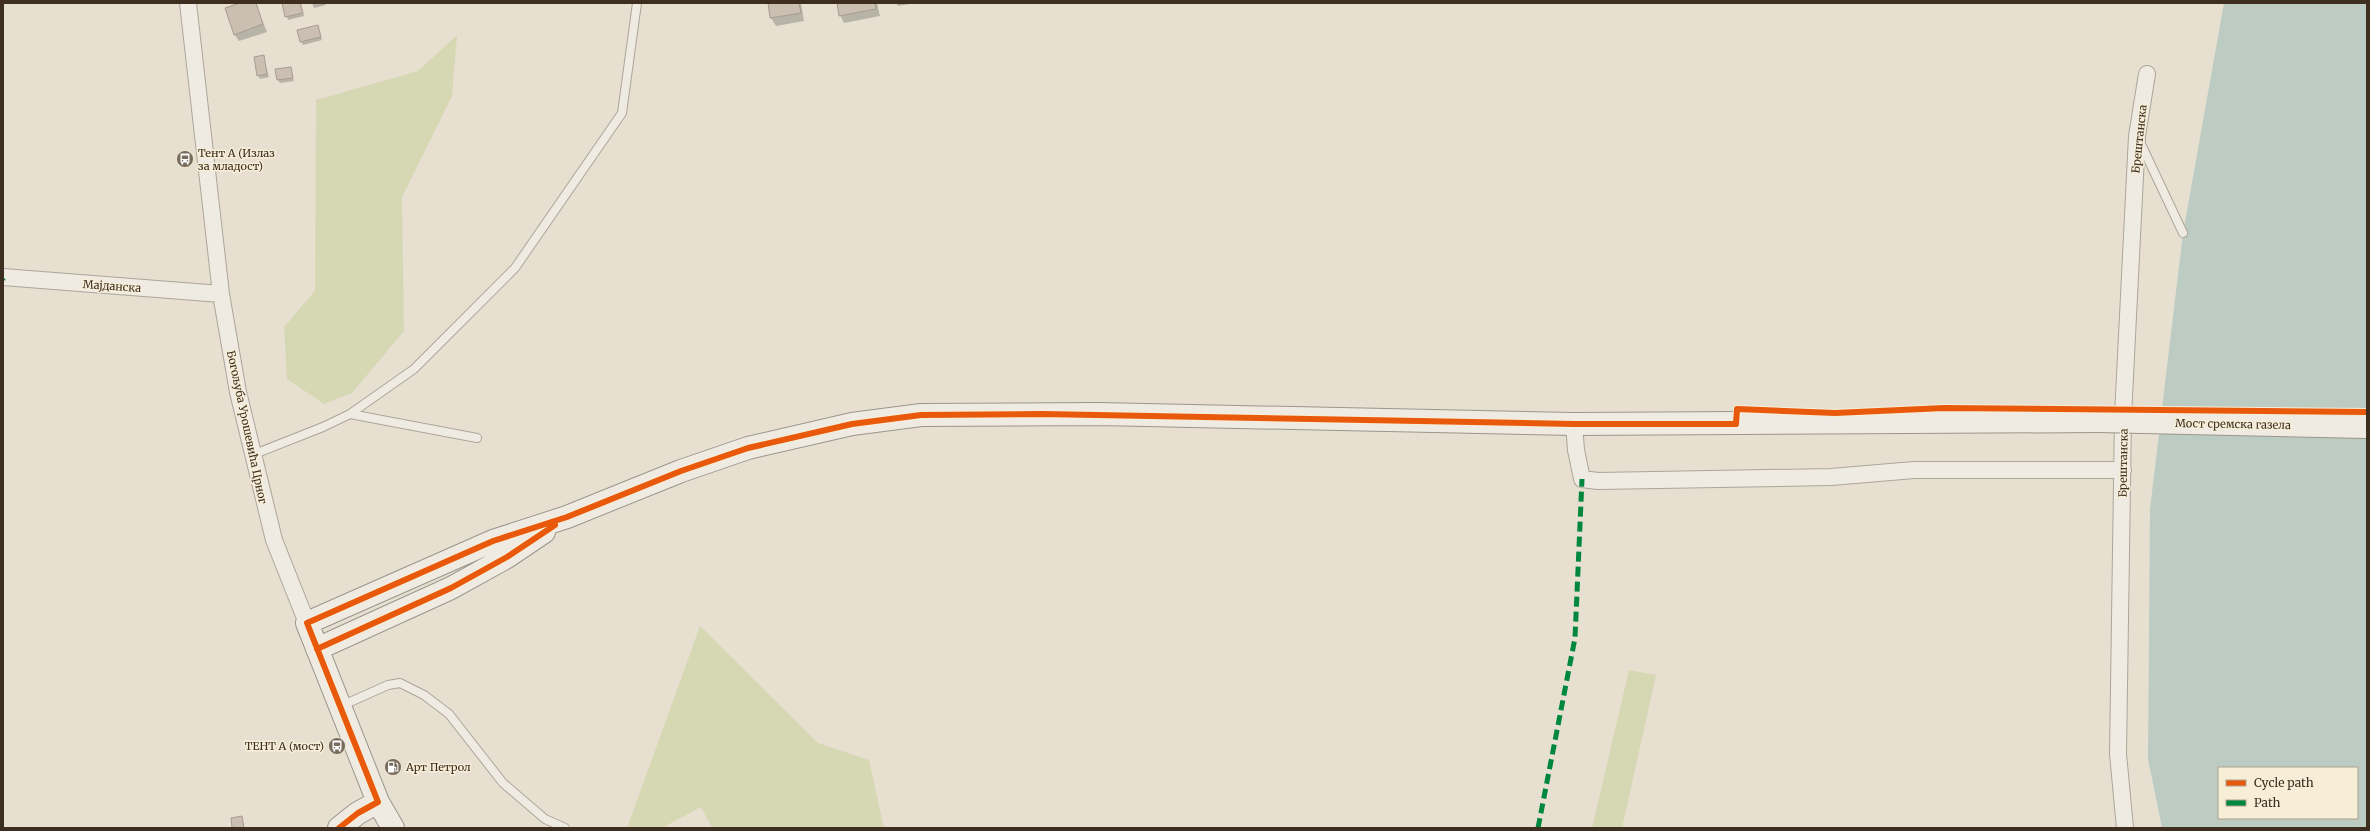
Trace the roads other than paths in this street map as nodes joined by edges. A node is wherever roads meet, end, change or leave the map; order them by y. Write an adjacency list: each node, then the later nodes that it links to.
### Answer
1 (188, 3): 7 (street, Богољуба Урошевића Црног)
2 (637, 3): 8 (lane)
3 (2147, 74): 4 (street, Брештанска)
4 (2137, 136): 5 (lane); 13 (street, Брештанска)
5 (2184, 233)
6 (3, 278): 7 (street, Мајданска)
7 (221, 294): 12 (street, Богољуба Урошевића Црног)
8 (350, 414): 11 (lane); 12 (lane)
9 (1574, 424): 10 (main road, Мост сремска газела, bridge); 13 (street); 14 (main road, Мост сремска газела)
10 (2367, 427)
11 (477, 438)
12 (252, 455): 15 (street, Богољуба Урошевића Црног)
13 (2123, 470): 22 (street, Брештанска)
14 (566, 517): 15 (main road); 16 (main road)
15 (307, 622): 16 (main road, Богољуба Урошевића Црног)
16 (317, 648): 17 (main road, Богољуба Урошевића Црног)
17 (340, 706): 18 (main road, Богољуба Урошевића Црног); 21 (lane)
18 (378, 802): 19 (main road); 20 (main road, Богољуба Урошевића Црног)
19 (339, 828)
20 (393, 828)
21 (565, 828)
22 (2125, 828)

